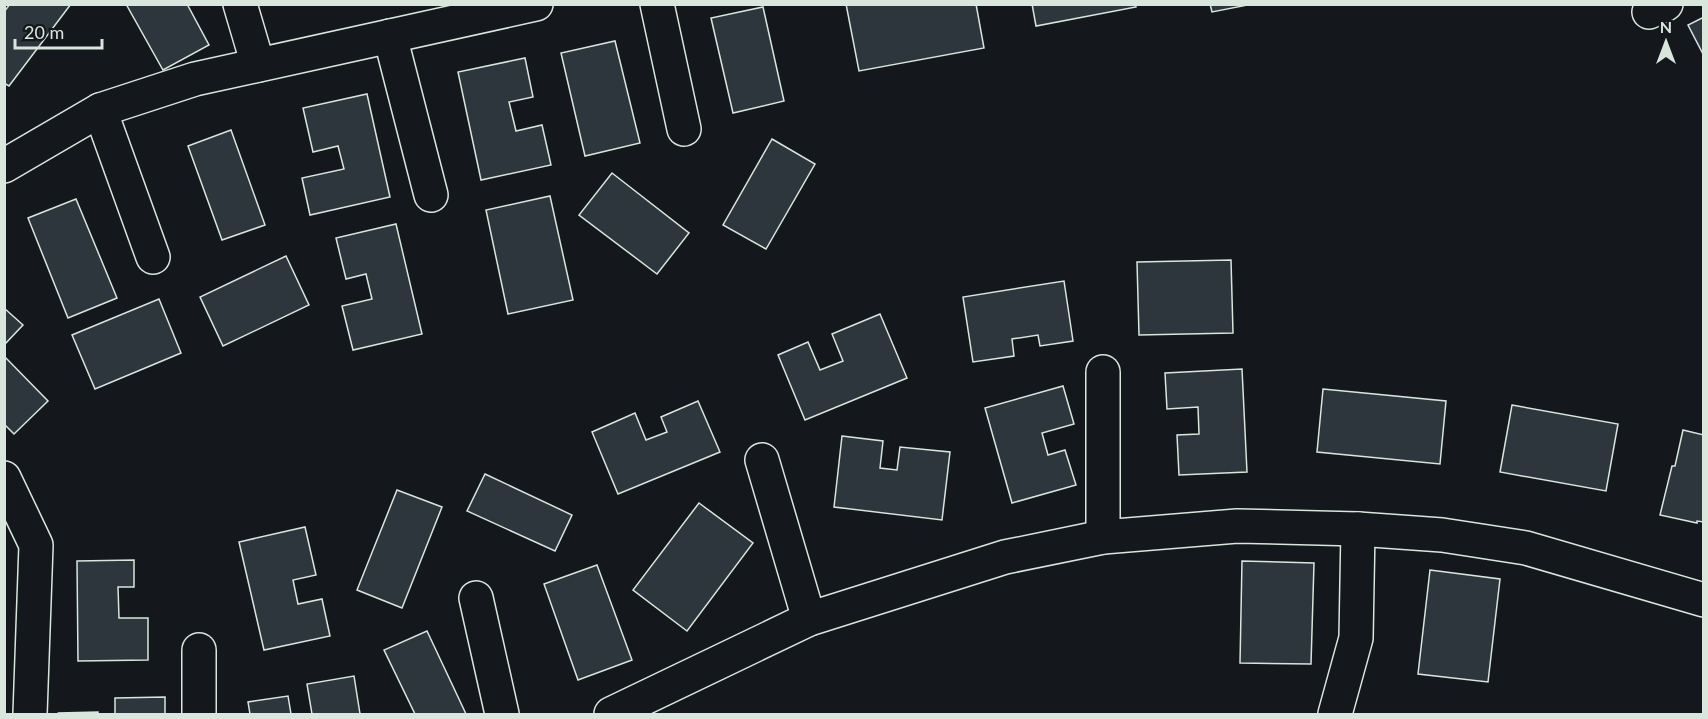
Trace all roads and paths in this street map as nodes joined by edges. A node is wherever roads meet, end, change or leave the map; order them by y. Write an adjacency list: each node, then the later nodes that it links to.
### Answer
1 (240, 4): 5 (street)
2 (536, 4): 4 (street)
3 (657, 4): 7 (street)
4 (390, 36): 5 (street); 9 (street)
5 (258, 65): 6 (street)
6 (100, 110): 8 (street); 10 (street)
7 (684, 129)
8 (4, 166)
9 (431, 195)
10 (153, 257)
11 (1103, 372): 15 (street)
12 (762, 460): 18 (street)
13 (4, 478): 20 (street)
14 (1358, 529): 15 (street); 17 (street); 24 (street)
15 (1103, 537): 18 (street)
16 (477, 598): 22 (street)
17 (1704, 600)
18 (809, 619): 23 (street)
19 (199, 650): 21 (street)
20 (30, 714)
21 (199, 714)
22 (502, 714)
23 (611, 714)
24 (1335, 714)

